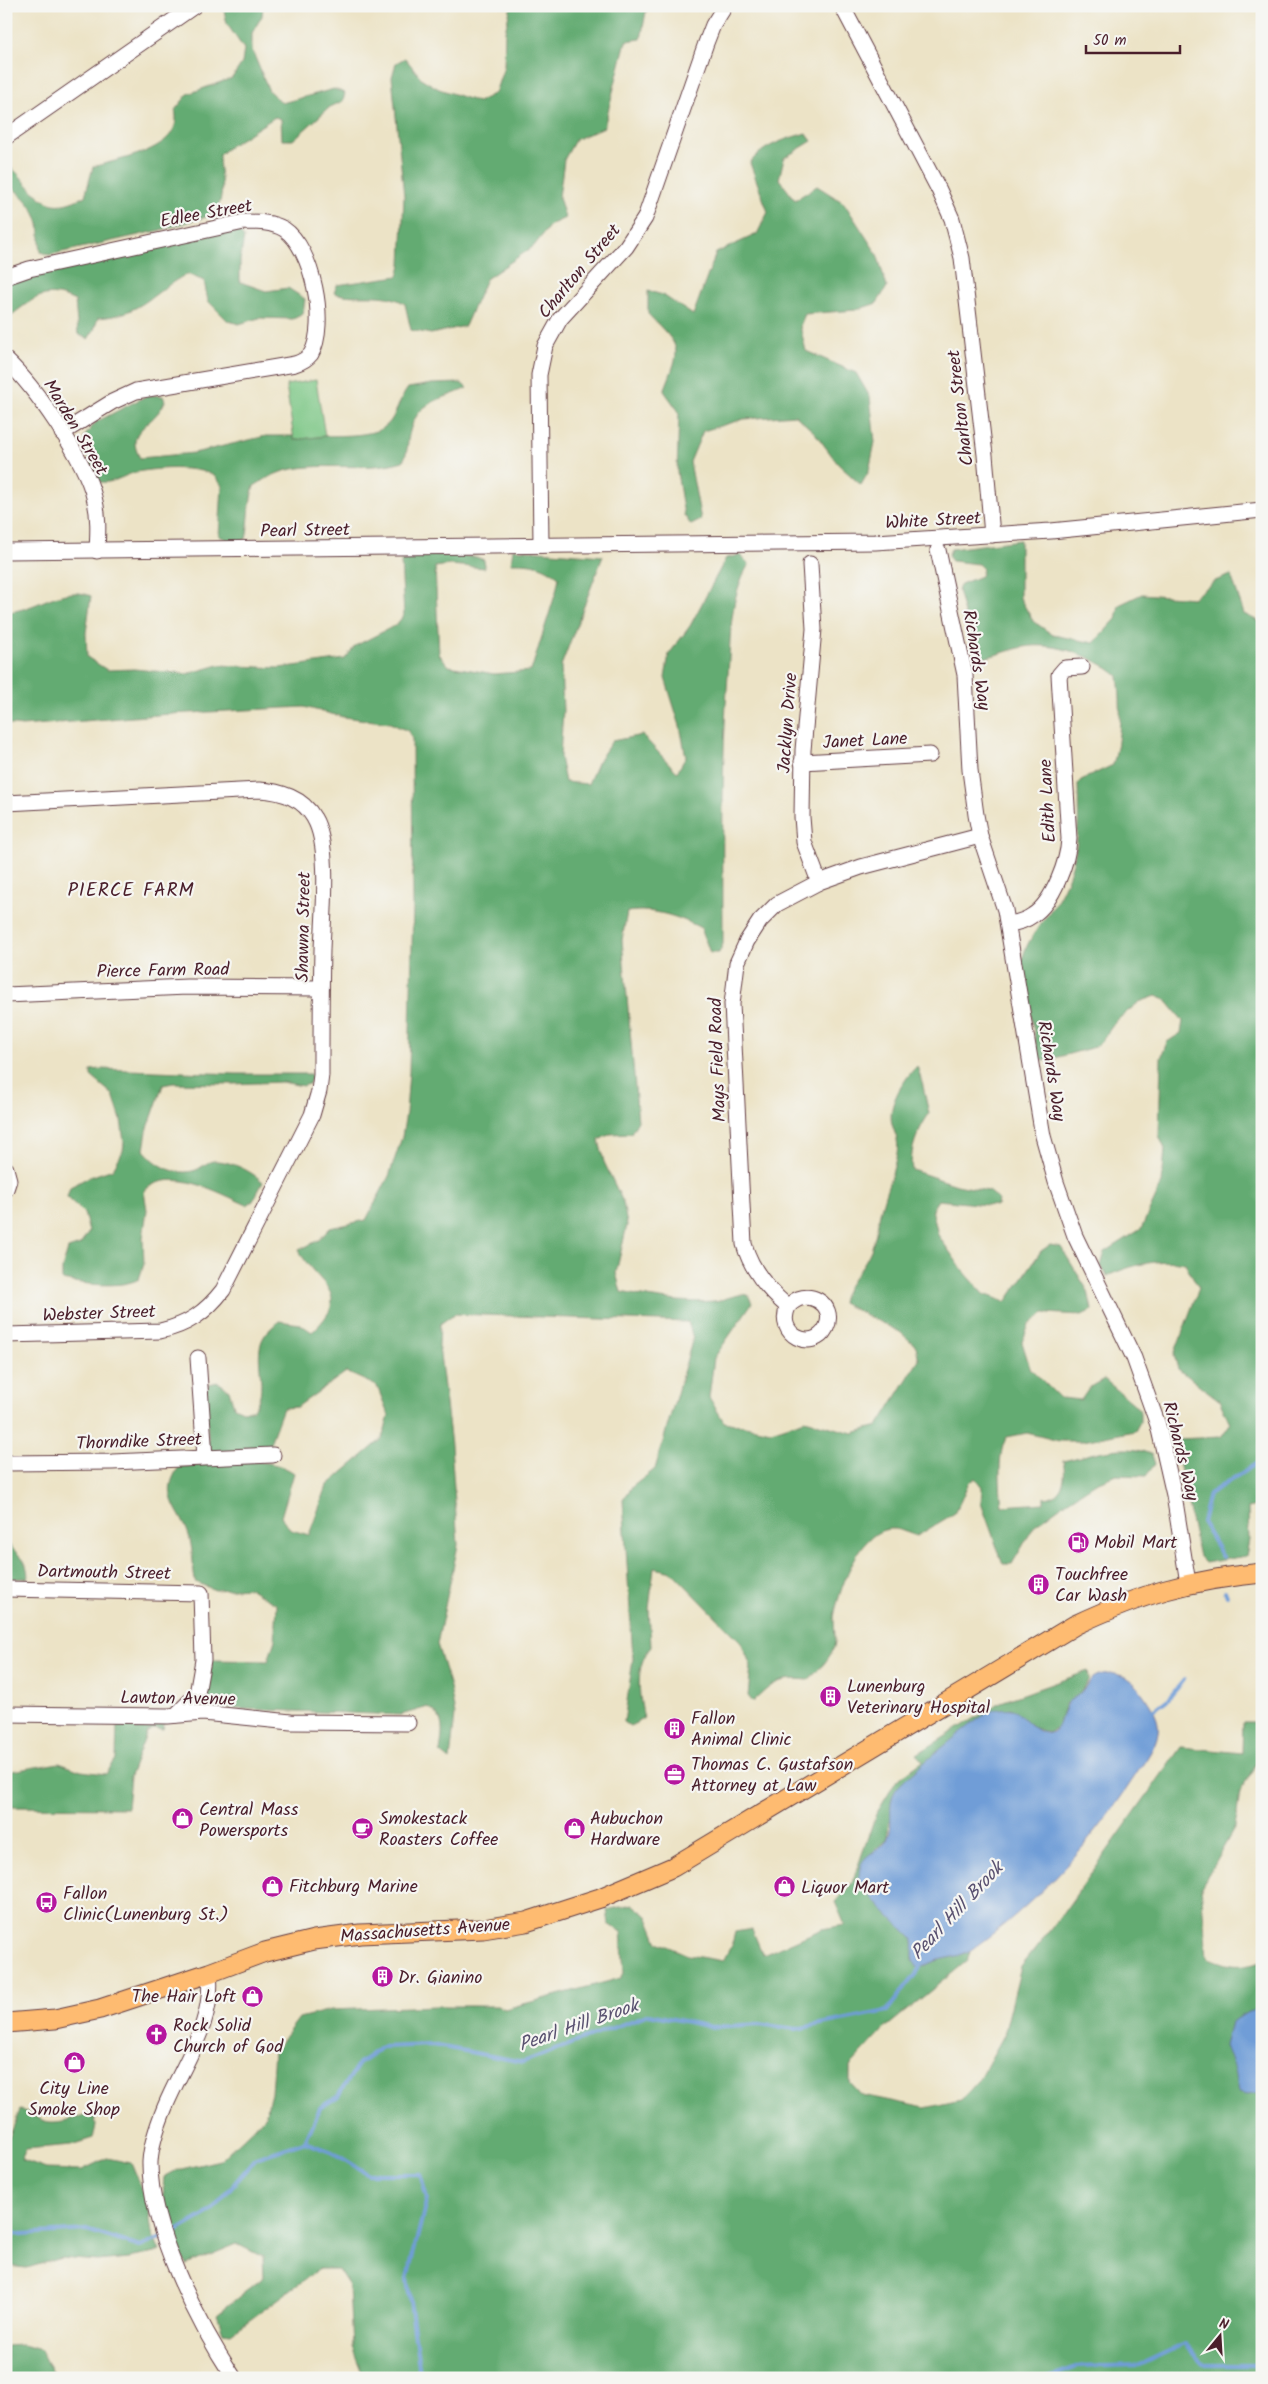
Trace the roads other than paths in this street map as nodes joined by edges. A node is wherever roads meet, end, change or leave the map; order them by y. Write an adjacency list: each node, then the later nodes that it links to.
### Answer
1 (194, 6): 4 (street)
2 (725, 6): 10 (street, Charlton Street)
3 (842, 6): 9 (street, Charlton Street)
4 (6, 137)
5 (6, 277): 7 (street, Edlee Street)
6 (6, 360): 7 (street, Marden Street)
7 (62, 433): 14 (street, Marden Street)
8 (1262, 510): 9 (street, White Street)
9 (992, 535): 11 (street, White Street)
10 (541, 545): 11 (street, Pearl Street); 14 (street, Pearl Street)
11 (605, 545)
12 (938, 550): 20 (street, Richards Way)
13 (6, 551): 14 (street, Pearl Street)
14 (97, 551)
15 (810, 564): 18 (street, Jacklyn Drive)
16 (1082, 667): 22 (street, Edith Lane)
17 (930, 755): 18 (street, Janet Lane)
18 (802, 762): 21 (street, Jacklyn Drive)
19 (6, 803): 23 (street, Shawna Street)
20 (980, 836): 21 (street, Mays Field Road); 22 (street, Richards Way)
21 (819, 882): 27 (street, Mays Field Road)
22 (1008, 924): 35 (street, Richards Way)
23 (321, 988): 24 (street, Pierce Farm Road); 28 (street, Shawna Street)
24 (6, 994)
25 (6, 1169): 26 (street)
26 (6, 1190)
27 (788, 1307)
28 (192, 1319): 29 (street, Webster Street)
29 (6, 1334)
30 (198, 1358): 32 (street)
31 (273, 1456): 32 (street, Thorndike Street)
32 (205, 1458): 33 (street, Thorndike Street)
33 (6, 1462)
34 (1262, 1573): 35 (main road, Massachusetts Avenue)
35 (1188, 1583): 40 (main road, Massachusetts Avenue)
36 (6, 1589): 38 (street, Dartmouth Street)
37 (6, 1714): 38 (street, Lawton Avenue)
38 (176, 1716): 39 (street, Lawton Avenue)
39 (408, 1723)
40 (209, 1973): 41 (main road, Massachusetts Avenue); 42 (street)
41 (6, 2023)
42 (234, 2378)

